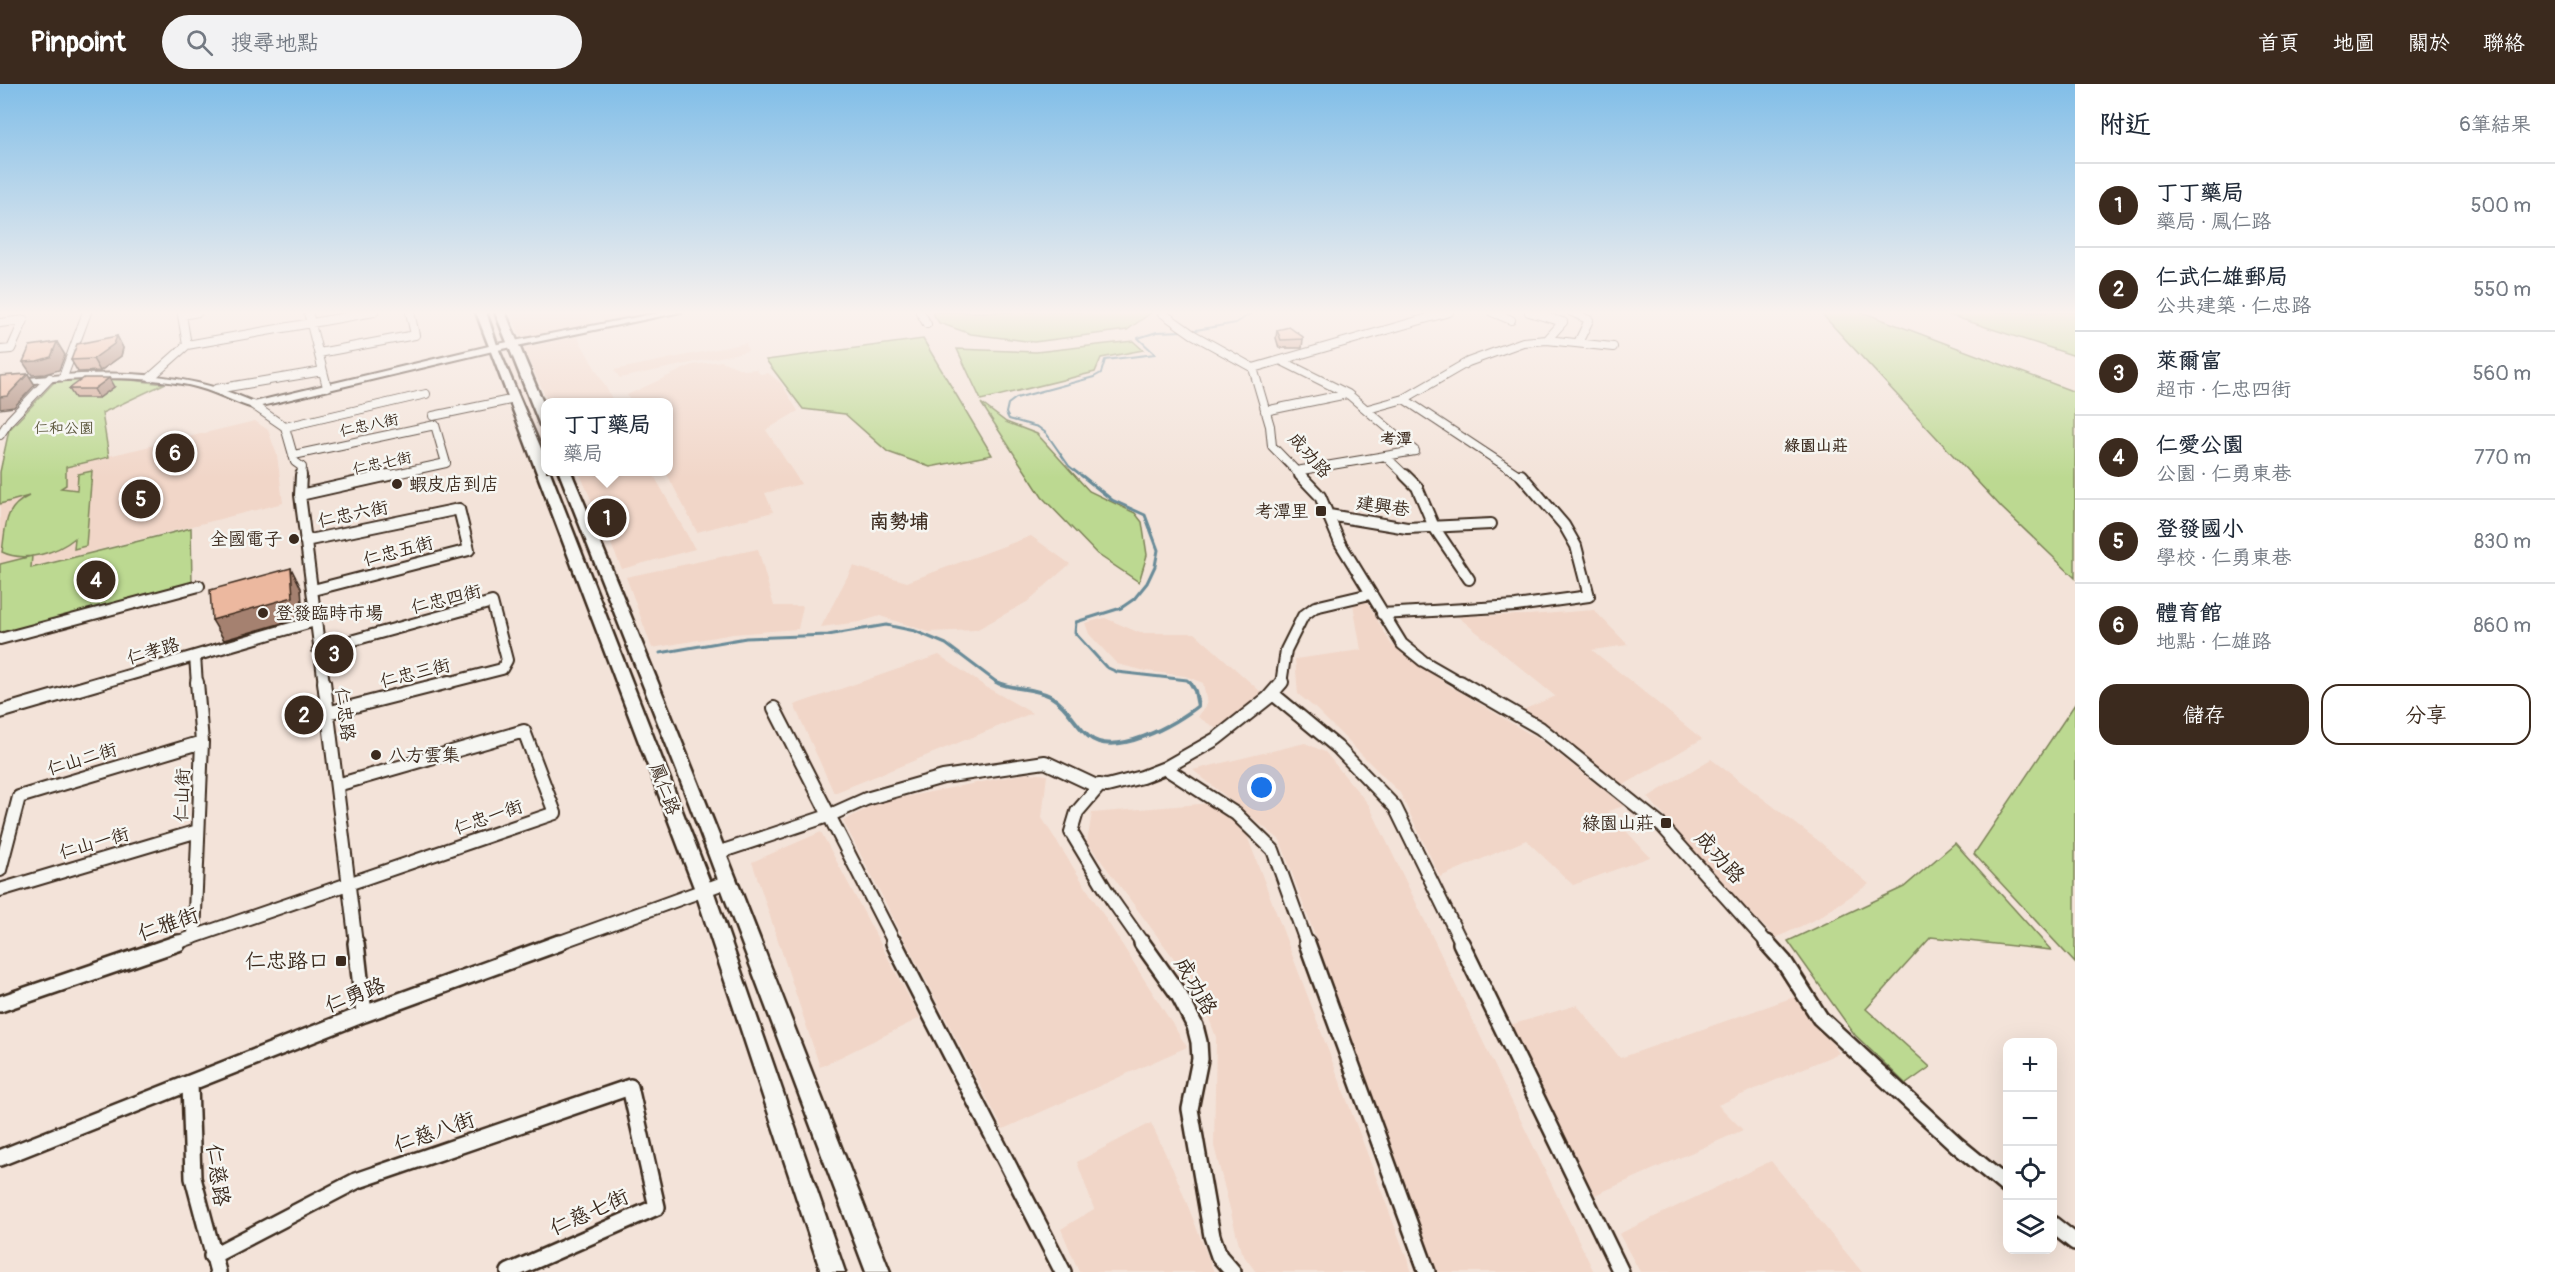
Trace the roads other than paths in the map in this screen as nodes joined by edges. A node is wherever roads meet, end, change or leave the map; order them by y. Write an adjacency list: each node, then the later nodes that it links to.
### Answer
1 (67, 367): 11 (street)
2 (163, 367): 12 (street)
3 (322, 367): 10 (street)
4 (410, 367): 15 (street)
5 (501, 367): 19 (main road, 鳳仁路)
6 (522, 367): 24 (main road)
7 (1293, 367): 18 (street)
8 (1459, 367): 20 (street)
9 (1253, 368): 23 (street, 成功路)
10 (323, 371): 15 (street); 16 (street)
11 (63, 377): 12 (street); 13 (street)
12 (152, 377): 16 (street)
13 (50, 378): 14 (street); 27 (street)
14 (0, 384)
15 (327, 387): 21 (street)
16 (216, 389): 21 (street)
17 (426, 394): 26 (street)
18 (1348, 394): 22 (street); 23 (street)
19 (515, 399): 25 (street); 31 (main road, 鳳仁路)
20 (1404, 399): 22 (street); 45 (street)
21 (253, 405): 26 (street)
22 (1368, 409): 30 (street)
23 (1265, 411): 32 (street, 成功路)
24 (541, 413)
25 (433, 416)
26 (285, 427): 29 (street, 仁忠路)
27 (0, 435)
28 (440, 439): 29 (street, 仁忠八街); 35 (street, 仁忠七街)
29 (294, 455): 35 (street, 仁忠路)
30 (1386, 457): 32 (street); 38 (street, 建興巷)
31 (541, 467)
32 (1296, 471): 36 (street, 成功路)
33 (545, 476): 66 (main road, 鳳仁路)
34 (567, 476): 61 (main road, 鳳仁路)
35 (300, 495): 40 (street, 仁忠路)
36 (1329, 515): 38 (street, 建興巷); 44 (street, 成功路)
37 (1491, 524): 38 (street, 建興巷)
38 (1434, 527): 41 (street, 建興巷)
39 (464, 528): 40 (street, 仁忠六街); 43 (street, 仁忠五街)
40 (305, 541): 43 (street, 仁忠路)
41 (1469, 579)
42 (200, 586): 47 (street)
43 (313, 590): 46 (street, 仁忠路)
44 (1370, 594): 45 (street, 成功路); 51 (street)
45 (1382, 614): 73 (street, 成功路)
46 (315, 621): 48 (street, 仁忠路); 49 (street, 仁孝路)
47 (0, 639)
48 (318, 650): 50 (street, 仁忠四街); 54 (street, 仁忠路)
49 (195, 656): 53 (street, 仁孝路); 55 (street, 仁山街)
50 (507, 660): 54 (street, 仁忠三街)
51 (1273, 694): 56 (street); 84 (street)
52 (774, 708): 59 (street)
53 (0, 712)
54 (327, 712): 57 (street, 仁忠路)
55 (202, 742): 60 (street, 仁山街); 62 (street, 仁山二街)
56 (1165, 768): 58 (street); 83 (street)
57 (337, 785): 64 (street, 仁忠路); 64 (street, 仁忠一街)
58 (1100, 785): 59 (street); 82 (street, 成功路)
59 (828, 816): 61 (street); 81 (street)
60 (198, 831): 65 (street, 仁山一街); 67 (street, 仁山街)
61 (717, 853): 63 (main road, 鳳仁路)
62 (0, 870)
63 (729, 881): 66 (street, 仁勇路); 80 (main road, 鳳仁路)
64 (349, 883): 67 (street, 仁雅街); 69 (street, 仁忠路)
65 (0, 890)
66 (704, 890): 69 (street, 仁勇路); 79 (main road, 鳳仁路)
67 (194, 937): 68 (street, 仁雅街)
68 (0, 1004)
69 (364, 1014): 70 (street, 仁勇路)
70 (190, 1083): 72 (street, 仁勇路); 76 (street, 仁慈路)
71 (640, 1139): 76 (street, 仁慈八街); 78 (street, 仁慈七街)
72 (0, 1158)
73 (2003, 1184)
74 (2057, 1228): 75 (street)
75 (2075, 1242)
76 (212, 1256): 77 (street, 仁慈路)
77 (218, 1272)
78 (509, 1272)
79 (833, 1272)
80 (878, 1272)
81 (1063, 1272)
82 (1233, 1272)
83 (1427, 1272)
84 (1621, 1272)

